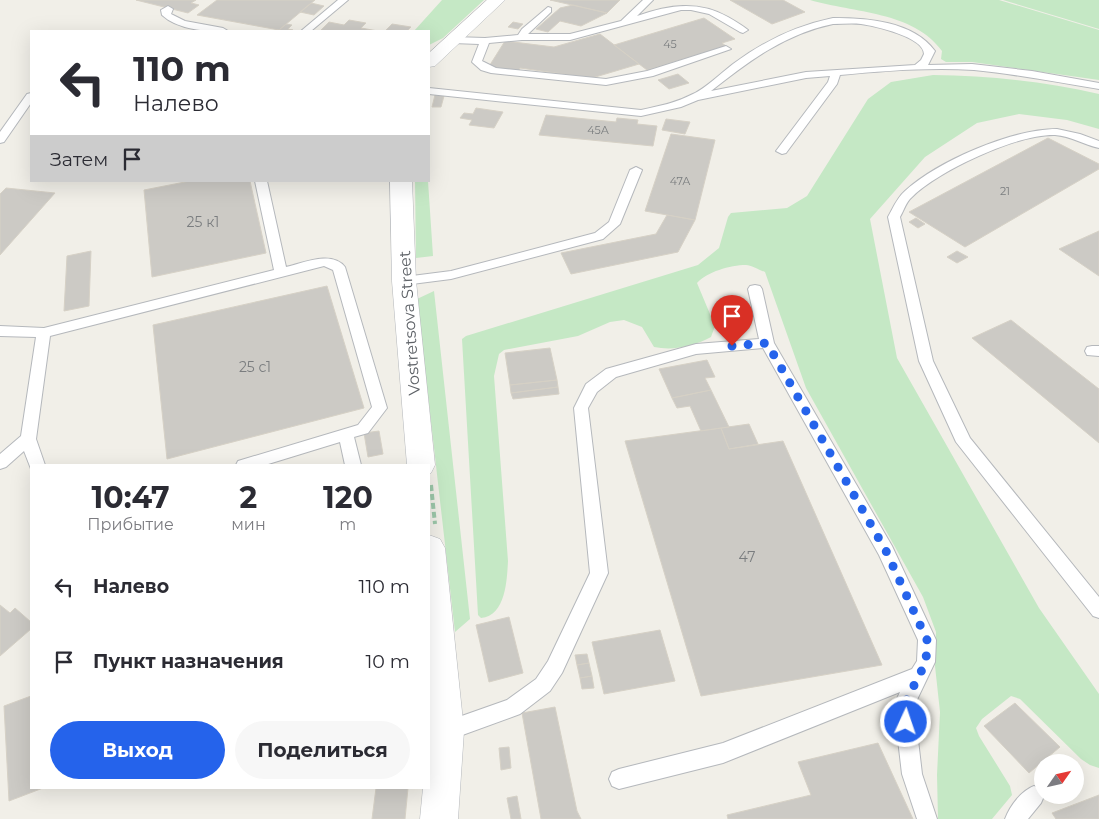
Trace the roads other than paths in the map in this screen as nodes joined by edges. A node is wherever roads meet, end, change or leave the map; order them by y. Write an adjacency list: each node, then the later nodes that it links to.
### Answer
1 (343, 0): 8 (lane)
2 (497, 0): 11 (street)
3 (648, 0): 6 (lane)
4 (168, 8): 7 (lane)
5 (548, 10): 10 (lane)
6 (624, 23): 9 (lane); 10 (lane)
7 (218, 30)
8 (307, 30)
9 (743, 30)
10 (522, 37): 12 (lane)
11 (453, 40): 12 (lane); 14 (street)
12 (485, 41): 13 (lane)
13 (726, 49)
14 (430, 61)
15 (918, 67): 16 (lane); 17 (lane); 20 (lane)
16 (832, 72): 20 (lane); 23 (lane)
17 (1099, 86)
18 (430, 91): 20 (lane)
19 (30, 97): 21 (lane)
20 (695, 97)
21 (0, 140)
22 (1099, 145): 41 (lane)
23 (782, 151)
24 (636, 170): 28 (lane)
25 (261, 182): 27 (lane)
26 (401, 182): 28 (street, Vostretsova Street)
27 (281, 272): 31 (lane); 33 (lane)
28 (404, 281): 39 (street, Vostretsova Street)
29 (755, 289): 32 (lane)
30 (0, 331): 31 (lane)
31 (44, 332): 34 (lane)
32 (767, 343): 42 (lane); 43 (lane)
33 (346, 434): 37 (lane); 38 (lane)
34 (28, 439): 35 (lane); 36 (lane)
35 (0, 463)
36 (37, 464)
37 (247, 464)
38 (353, 464)
39 (425, 464)
40 (432, 536): 43 (street)
41 (1099, 610)
42 (918, 676): 44 (lane); 47 (lane)
43 (446, 732): 46 (street)
44 (620, 779)
45 (1034, 796): 48 (lane)
46 (439, 819)
47 (927, 819)
48 (1015, 819)

